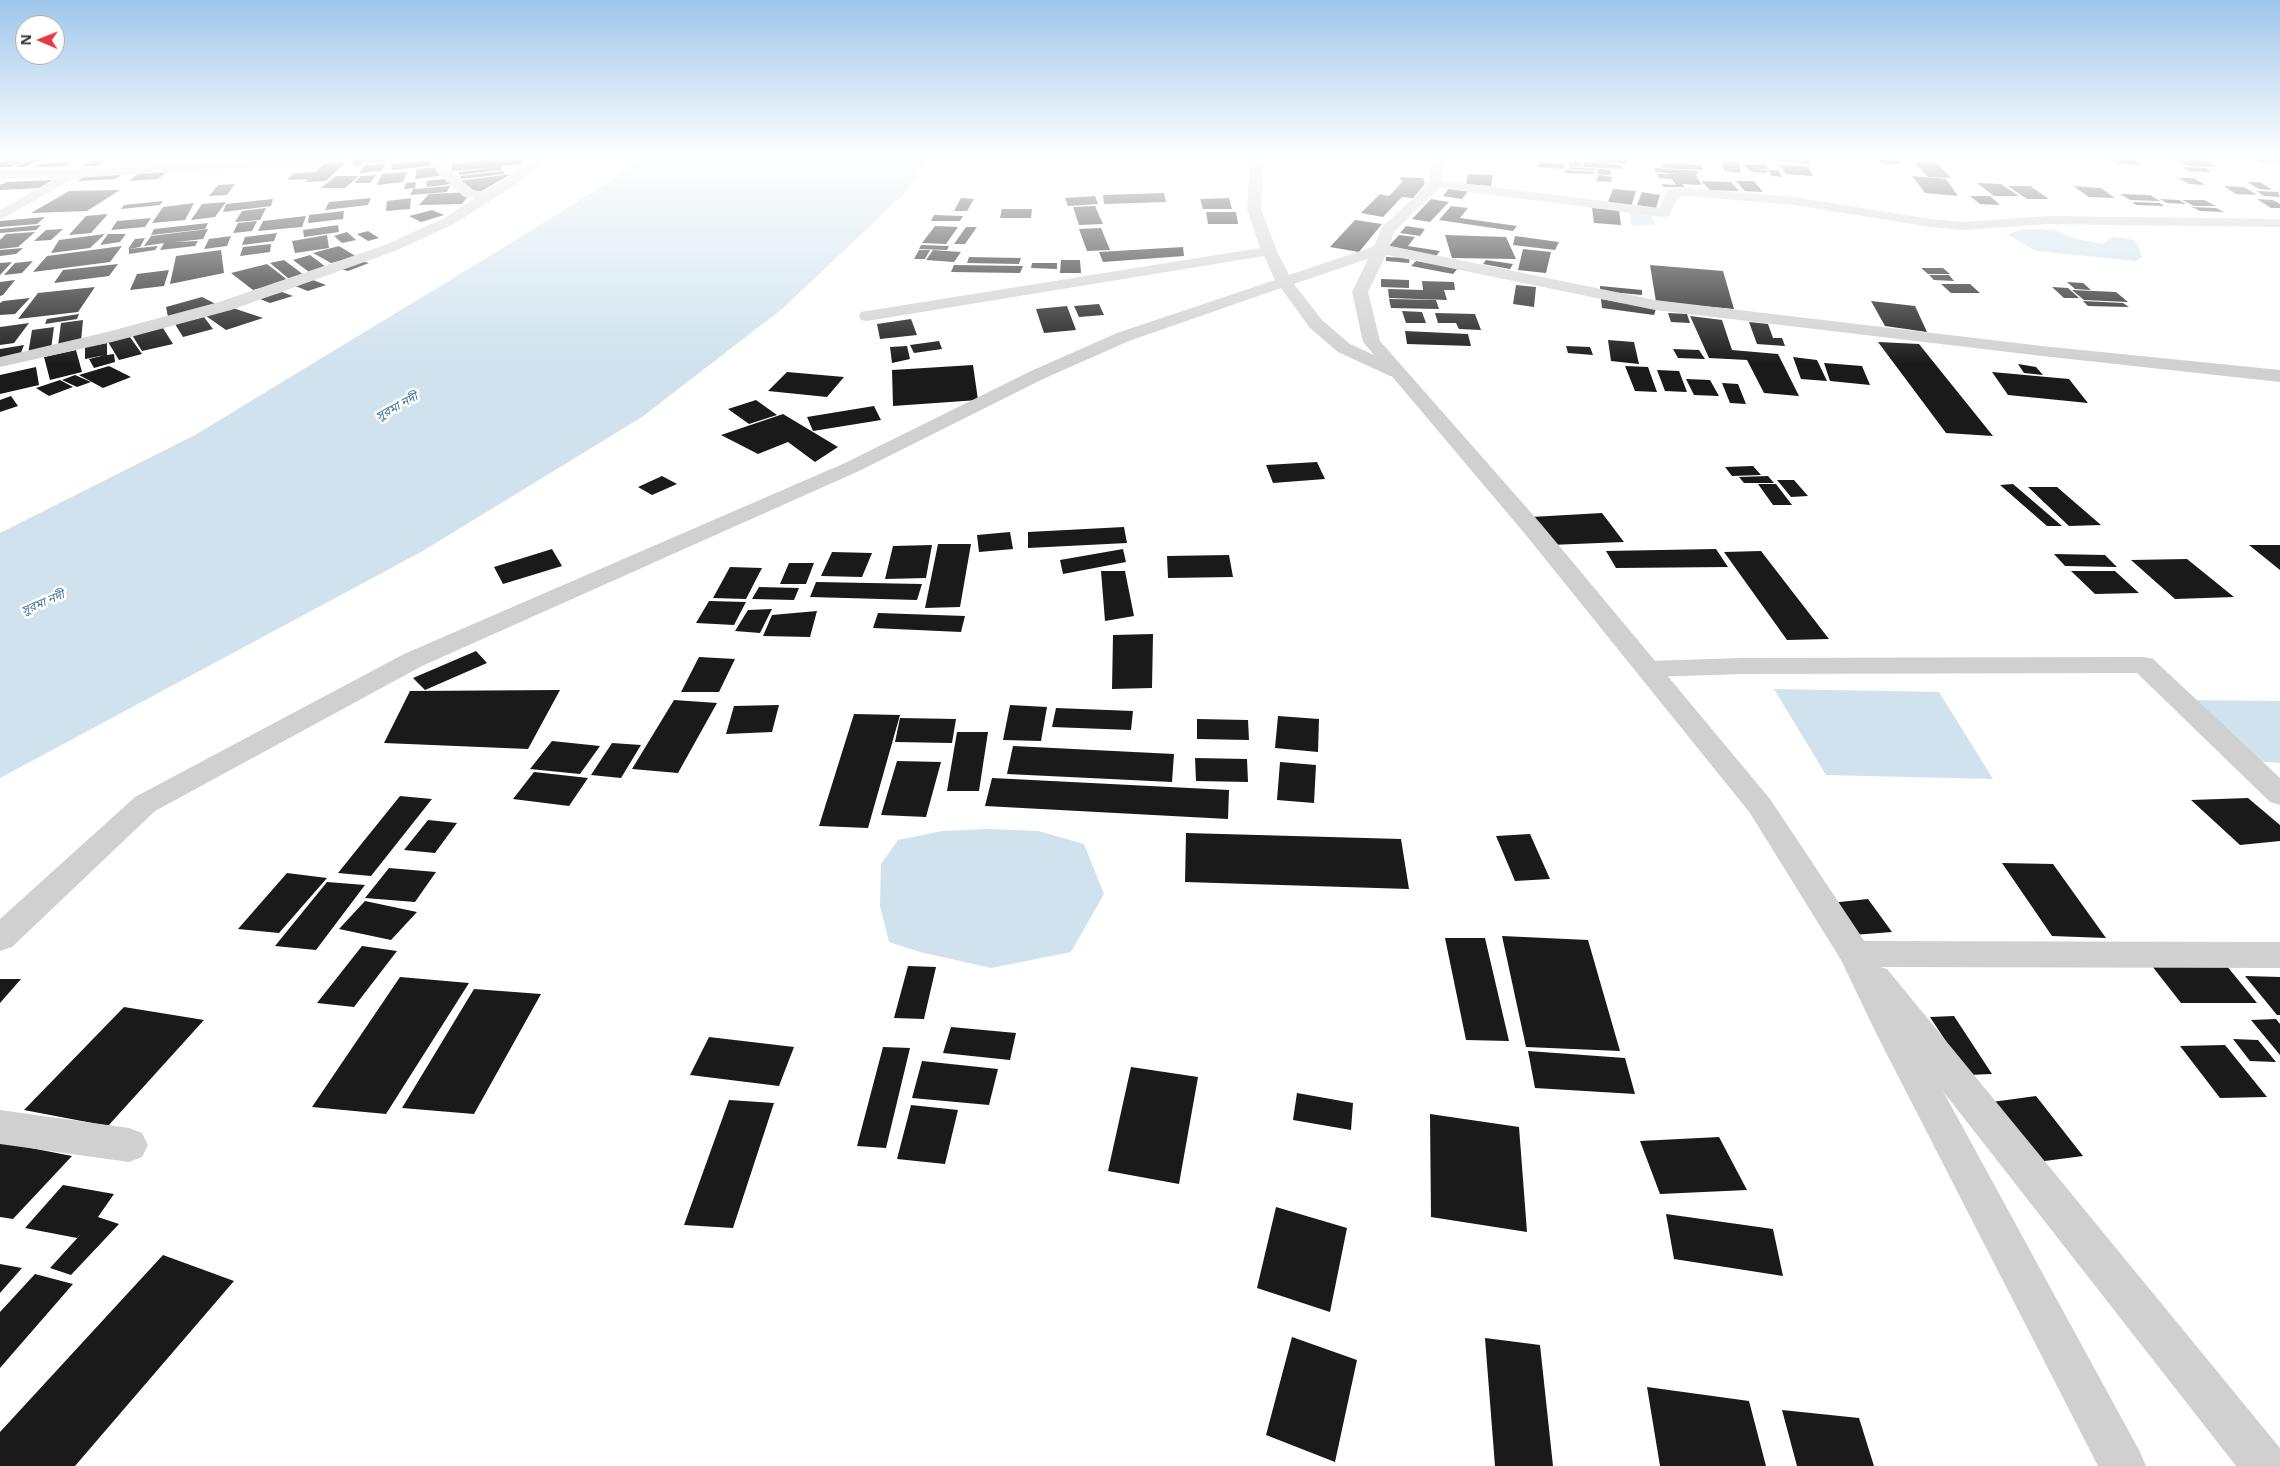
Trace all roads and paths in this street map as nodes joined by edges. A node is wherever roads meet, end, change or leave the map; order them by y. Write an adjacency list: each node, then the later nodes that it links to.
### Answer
1 (437, 226): 8 (street)
2 (1260, 226): 5 (street)
3 (1390, 226): 4 (street)
4 (1380, 249): 6 (street); 9 (street); 10 (street)
5 (1269, 251): 6 (street); 7 (street)
6 (1283, 280): 9 (street); 13 (street)
7 (867, 316)
8 (0, 362)
9 (1396, 372): 11 (street)
10 (2280, 376)
11 (1648, 669): 12 (street); 14 (street)
12 (2280, 795)
13 (0, 938)
14 (1855, 954): 15 (street); 18 (street); 19 (street)
15 (2280, 955)
16 (0, 1127): 17 (street)
17 (129, 1145)
18 (2123, 1466)
19 (2265, 1466)

